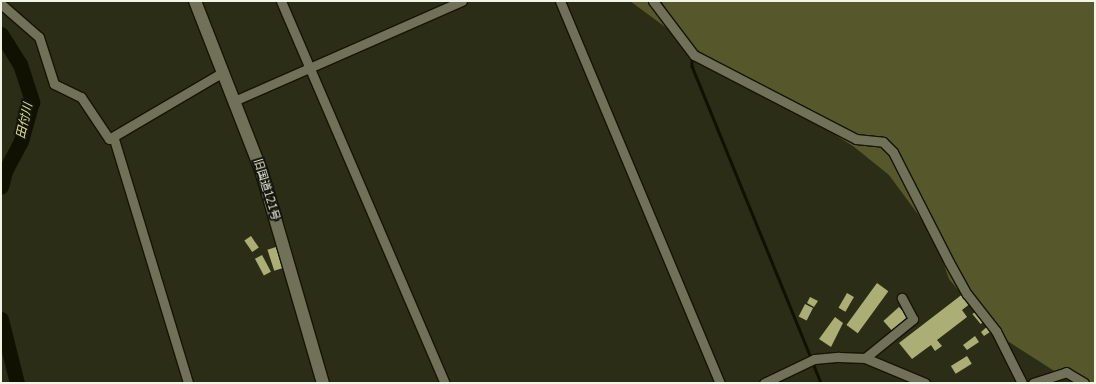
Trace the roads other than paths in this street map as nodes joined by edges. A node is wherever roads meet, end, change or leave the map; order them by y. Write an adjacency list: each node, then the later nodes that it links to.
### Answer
1 (195, 1): 8 (street, 旧国道121号)
2 (281, 1): 7 (street)
3 (462, 1): 7 (street)
4 (560, 1): 16 (street)
5 (652, 1): 19 (street)
6 (1, 4): 10 (street)
7 (309, 68): 9 (street); 15 (street)
8 (224, 72): 9 (street, 旧国道121号); 10 (street)
9 (234, 101): 14 (street, 旧国道121号)
10 (114, 139): 13 (street)
11 (902, 298): 12 (street)
12 (865, 358): 17 (street); 18 (street)
13 (188, 383)
14 (323, 383)
15 (445, 383)
16 (720, 383)
17 (764, 383)
18 (925, 383)
19 (1022, 383)
20 (1033, 383): 21 (street)
21 (1084, 383)

